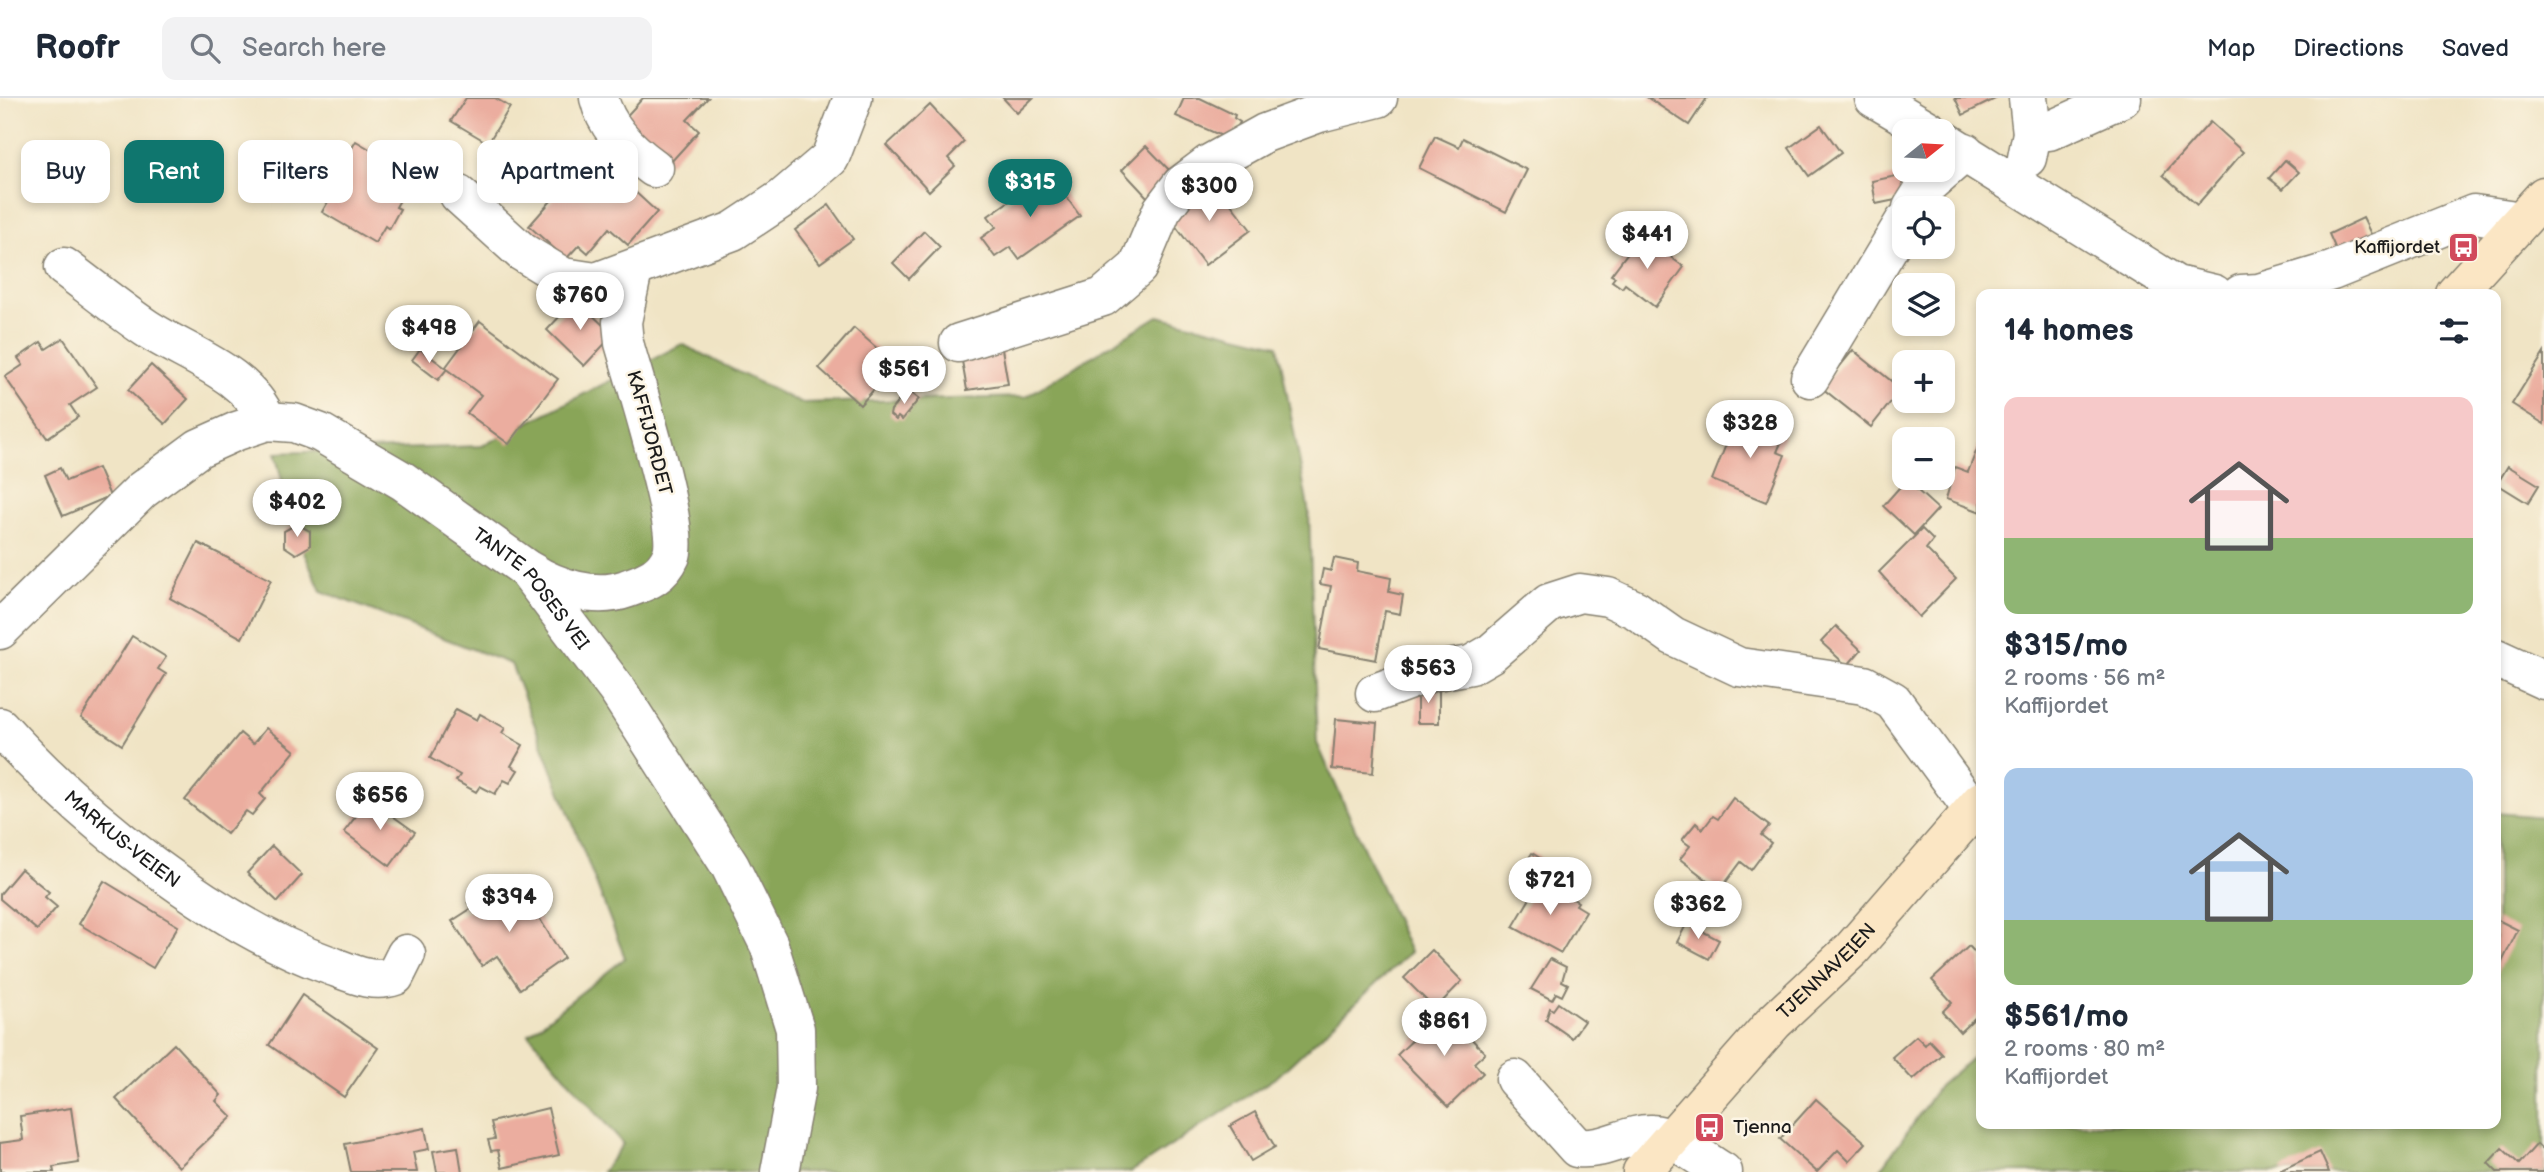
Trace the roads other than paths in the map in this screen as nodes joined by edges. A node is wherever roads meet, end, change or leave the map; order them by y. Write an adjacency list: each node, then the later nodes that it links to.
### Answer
1 (599, 98): 9 (street)
2 (853, 98): 16 (street)
3 (1378, 98): 20 (street)
4 (1874, 98): 7 (street)
5 (2122, 98): 6 (street)
6 (2030, 115): 10 (street)
7 (1910, 119)
8 (1955, 146): 10 (street)
9 (654, 168)
10 (2020, 188): 17 (street)
11 (2544, 196): 13 (main road)
12 (463, 199): 16 (street)
13 (2515, 226): 18 (street); 19 (main road)
14 (1892, 242): 21 (street)
15 (64, 267): 22 (street)
16 (633, 270): 23 (street, KAFFIJORDET)
17 (2193, 289)
18 (2269, 289)
19 (2459, 289)
20 (959, 343)
21 (1810, 378)
22 (267, 421): 23 (street, TANTE POSES VEI); 24 (street, TANTE POSES VEI)
23 (525, 568): 34 (street, TANTE POSES VEI)
24 (0, 630)
25 (2501, 660): 26 (street)
26 (2544, 680)
27 (1376, 693): 29 (street)
28 (0, 727): 31 (street, MARKUS-VEIEN)
29 (1976, 806)
30 (1976, 811): 33 (main road, TJENNAVEIEN)
31 (406, 954)
32 (1514, 1079): 33 (street)
33 (1670, 1137): 35 (main road, TJENNAVEIEN); 36 (street)
34 (780, 1172)
35 (1642, 1172)
36 (1723, 1172)

